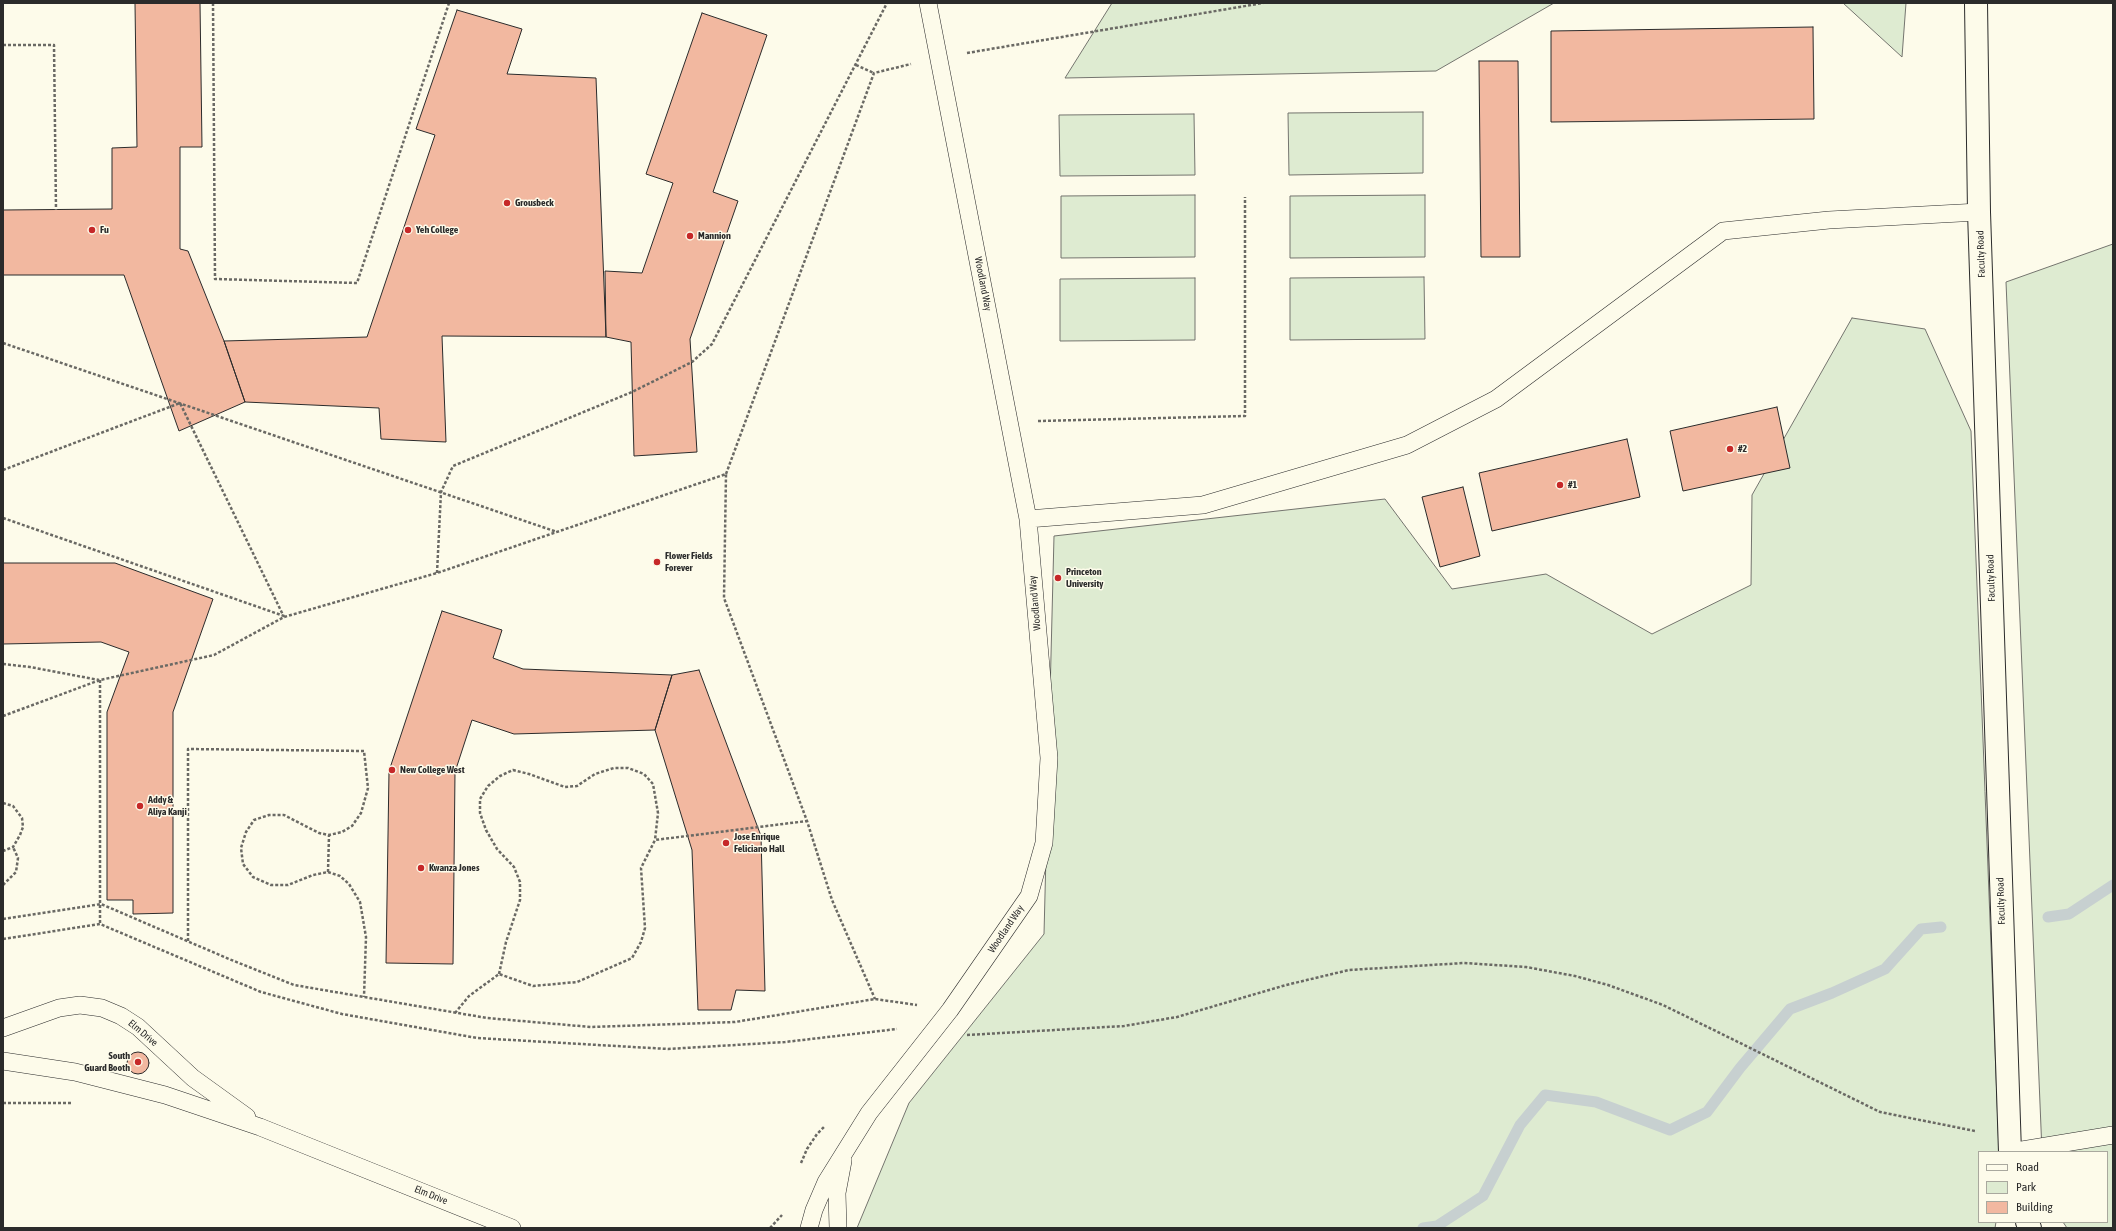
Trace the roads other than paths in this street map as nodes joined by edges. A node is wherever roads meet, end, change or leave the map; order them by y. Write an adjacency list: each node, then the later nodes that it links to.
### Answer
1 (928, 3): 4 (lane, Woodland Way)
2 (1976, 3): 3 (street, Faculty Road)
3 (1979, 212): 4 (lane); 10 (street, Faculty Road)
4 (1028, 519): 9 (lane, Woodland Way)
5 (3, 1028): 7 (lane, Elm Drive)
6 (3, 1061): 7 (lane, Elm Drive)
7 (260, 1127): 12 (lane, Elm Drive)
8 (2113, 1135): 11 (lane)
9 (845, 1151): 13 (lane, Woodland Way); 14 (lane, Woodland Way)
10 (2010, 1151)
11 (2016, 1151)
12 (512, 1228)
13 (809, 1228)
14 (838, 1228)

